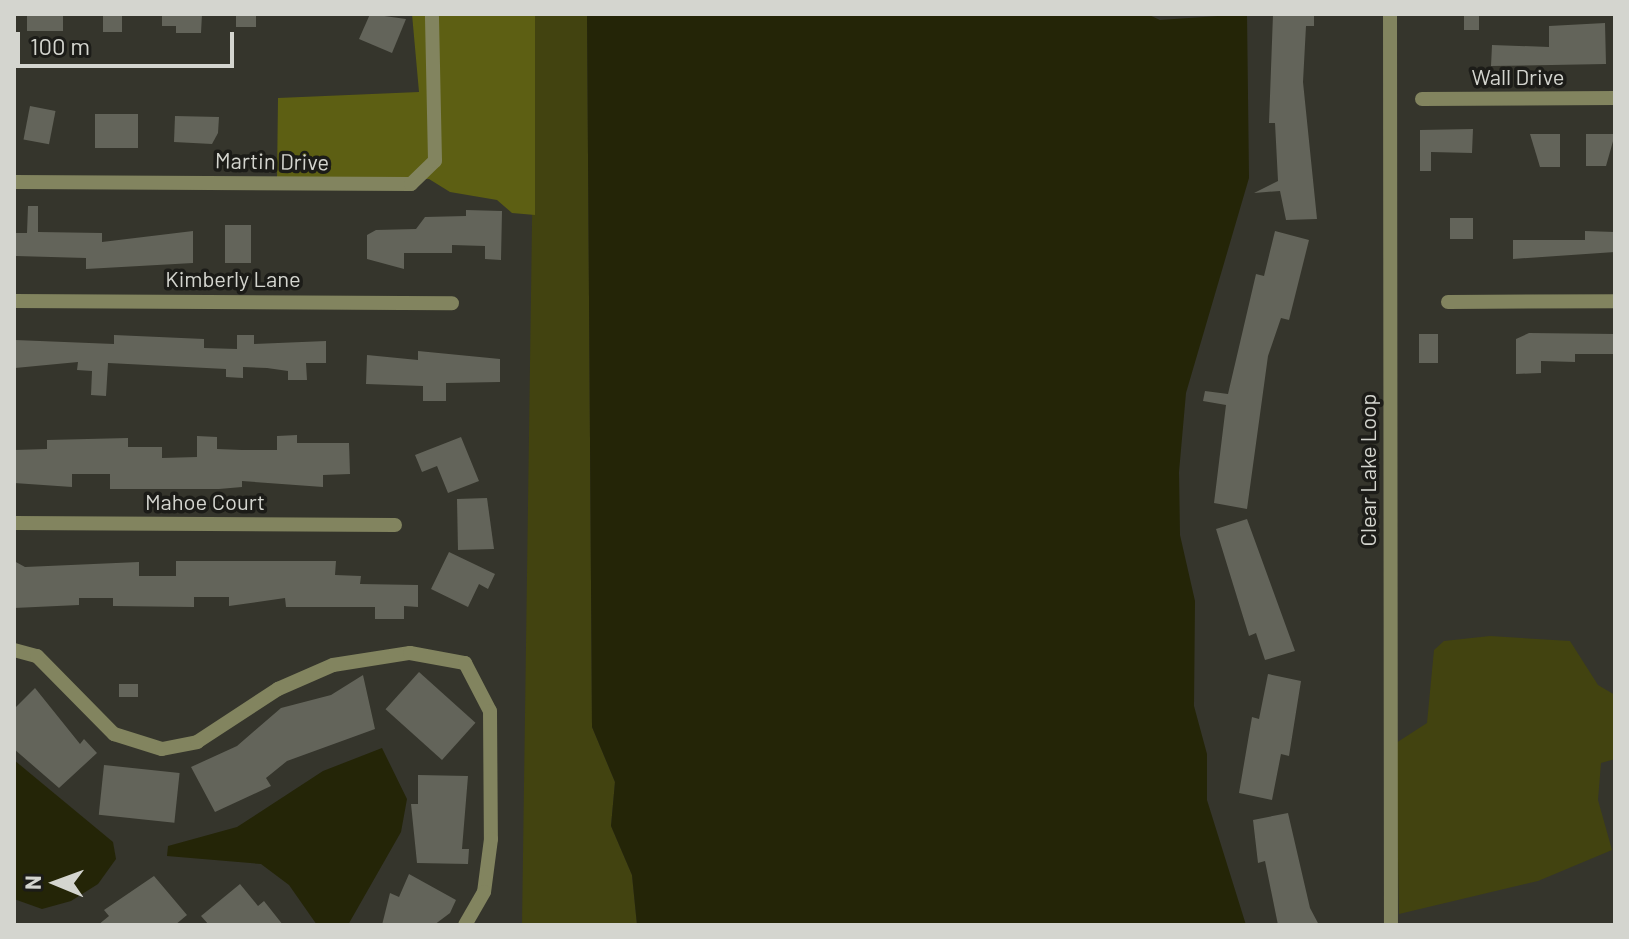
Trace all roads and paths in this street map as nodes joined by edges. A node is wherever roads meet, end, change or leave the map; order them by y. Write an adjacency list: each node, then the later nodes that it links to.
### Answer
1 (432, 14): 5 (street, Martin Drive)
2 (1390, 14): 14 (street, Clear Lake Loop)
3 (1615, 98): 4 (street, Wall Drive)
4 (1422, 99)
5 (14, 182)
6 (14, 301): 9 (street, Kimberly Lane)
7 (1615, 301): 8 (street)
8 (1448, 302)
9 (452, 303)
10 (14, 523): 11 (street, Mahoe Court)
11 (395, 525)
12 (14, 650): 13 (street)
13 (465, 925)
14 (1391, 925)

